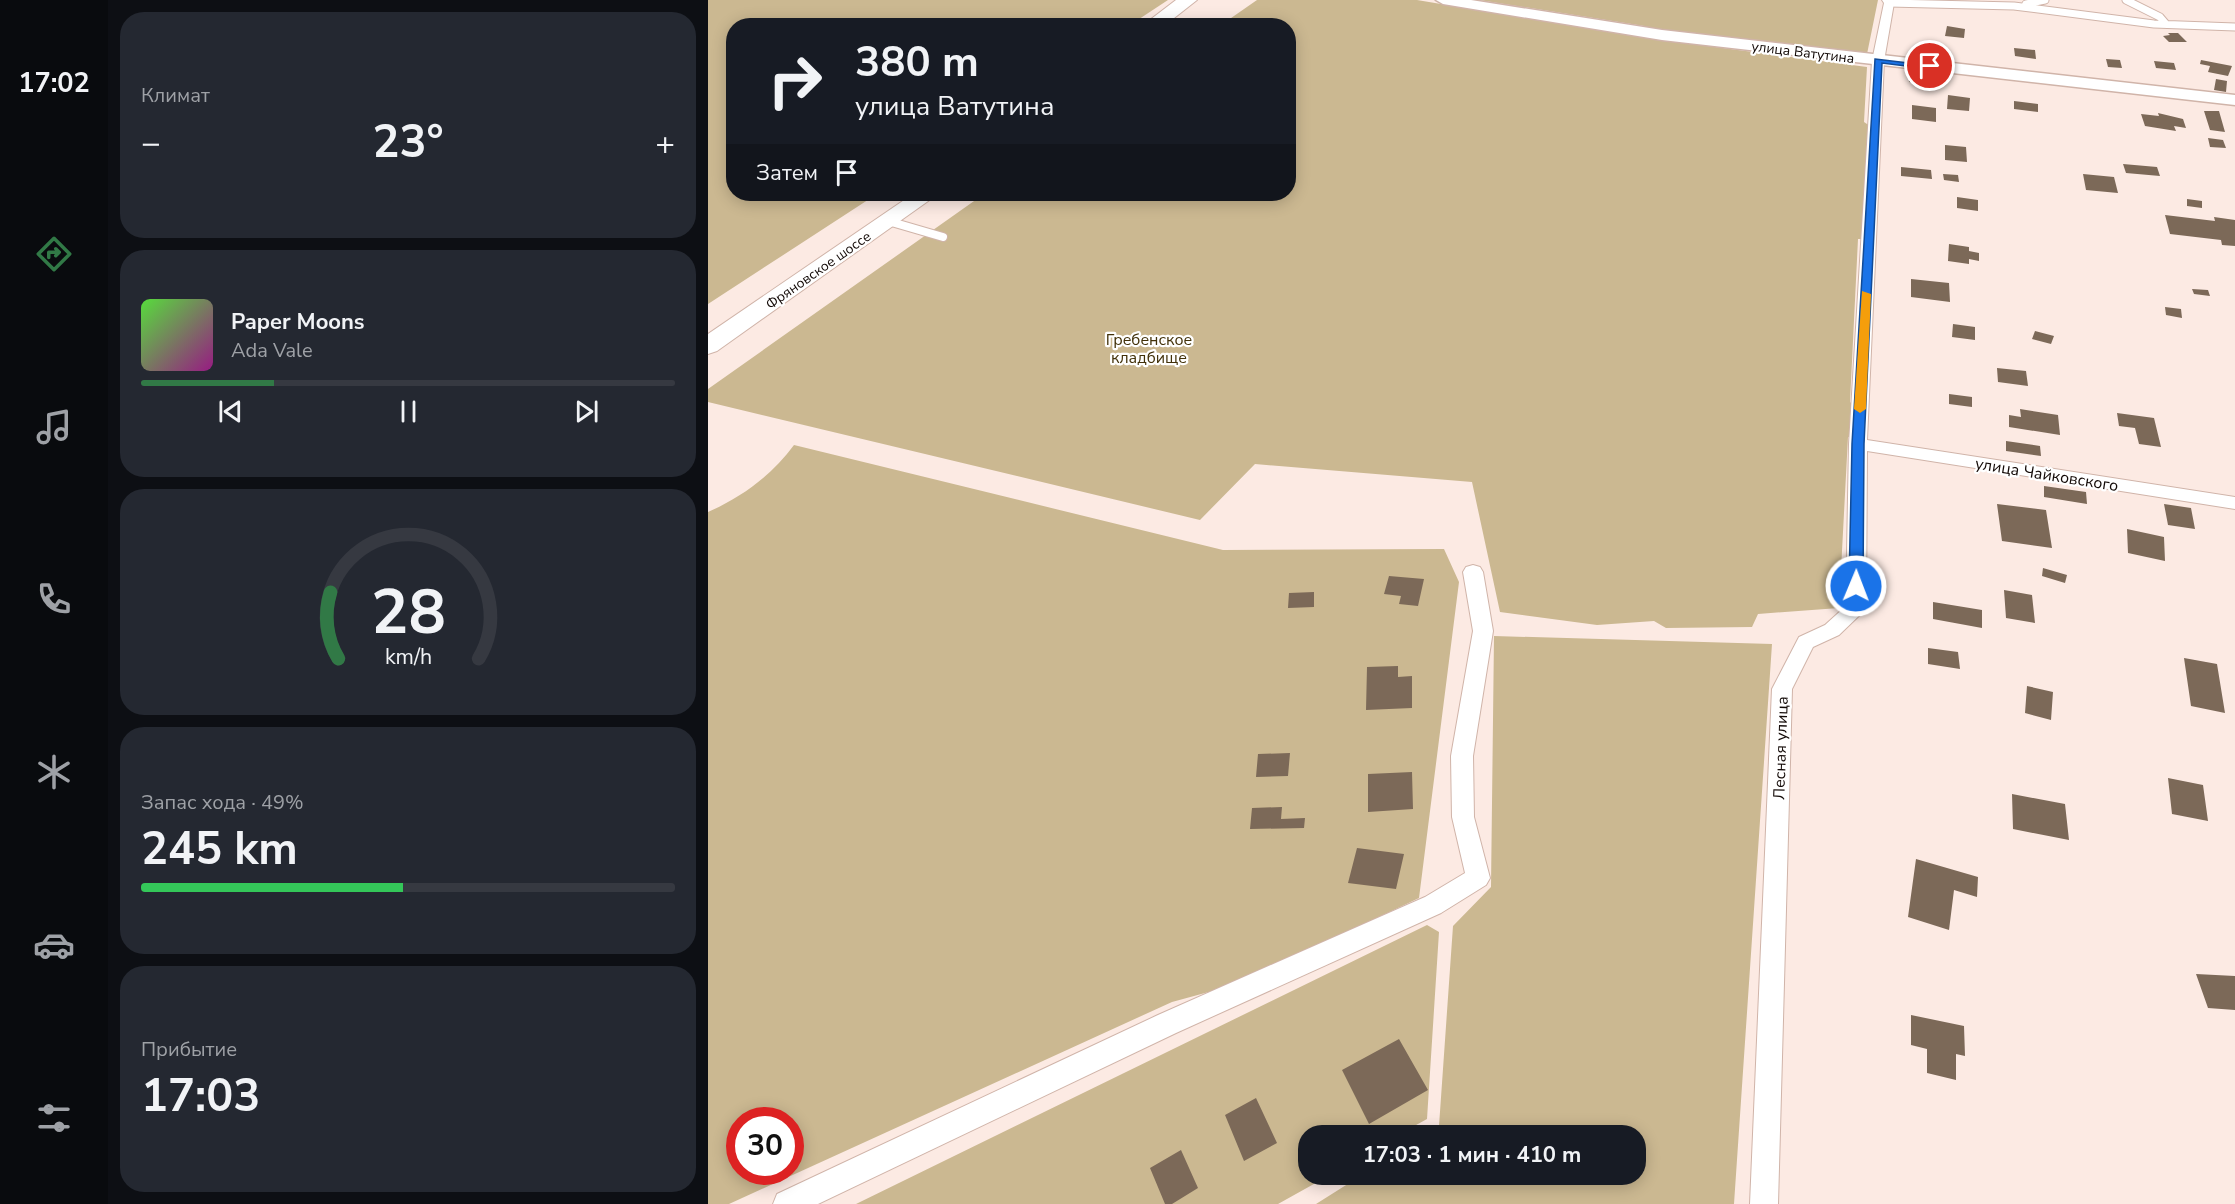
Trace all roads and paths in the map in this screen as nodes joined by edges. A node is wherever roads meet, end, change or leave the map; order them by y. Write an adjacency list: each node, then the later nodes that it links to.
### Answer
1 (1188, 0): 8 (main road)
2 (1205, 0): 9 (main road)
3 (1443, 0): 12 (street, улица Ватутина)
4 (2045, 0): 7 (lane)
5 (2126, 0): 10 (lane)
6 (1888, 2): 7 (lane); 12 (street, Лесная улица)
7 (2014, 6): 10 (lane)
8 (1162, 18)
9 (1179, 18)
10 (2166, 24): 11 (lane)
11 (2235, 27)
12 (1878, 61): 13 (street, улица Ватутина); 20 (street, Лесная улица)
13 (2235, 100)
14 (893, 201): 18 (main road, Фряновское шоссе)
15 (917, 201): 16 (main road, Фряновское шоссе)
16 (888, 221): 17 (lane); 19 (main road, Фряновское шоссе)
17 (943, 237)
18 (708, 326)
19 (708, 346)
20 (1858, 444): 21 (street, улица Чайковского); 24 (street, Лесная улица)
21 (2235, 504)
22 (1473, 572): 23 (street)
23 (787, 1204)
24 (1764, 1204)

